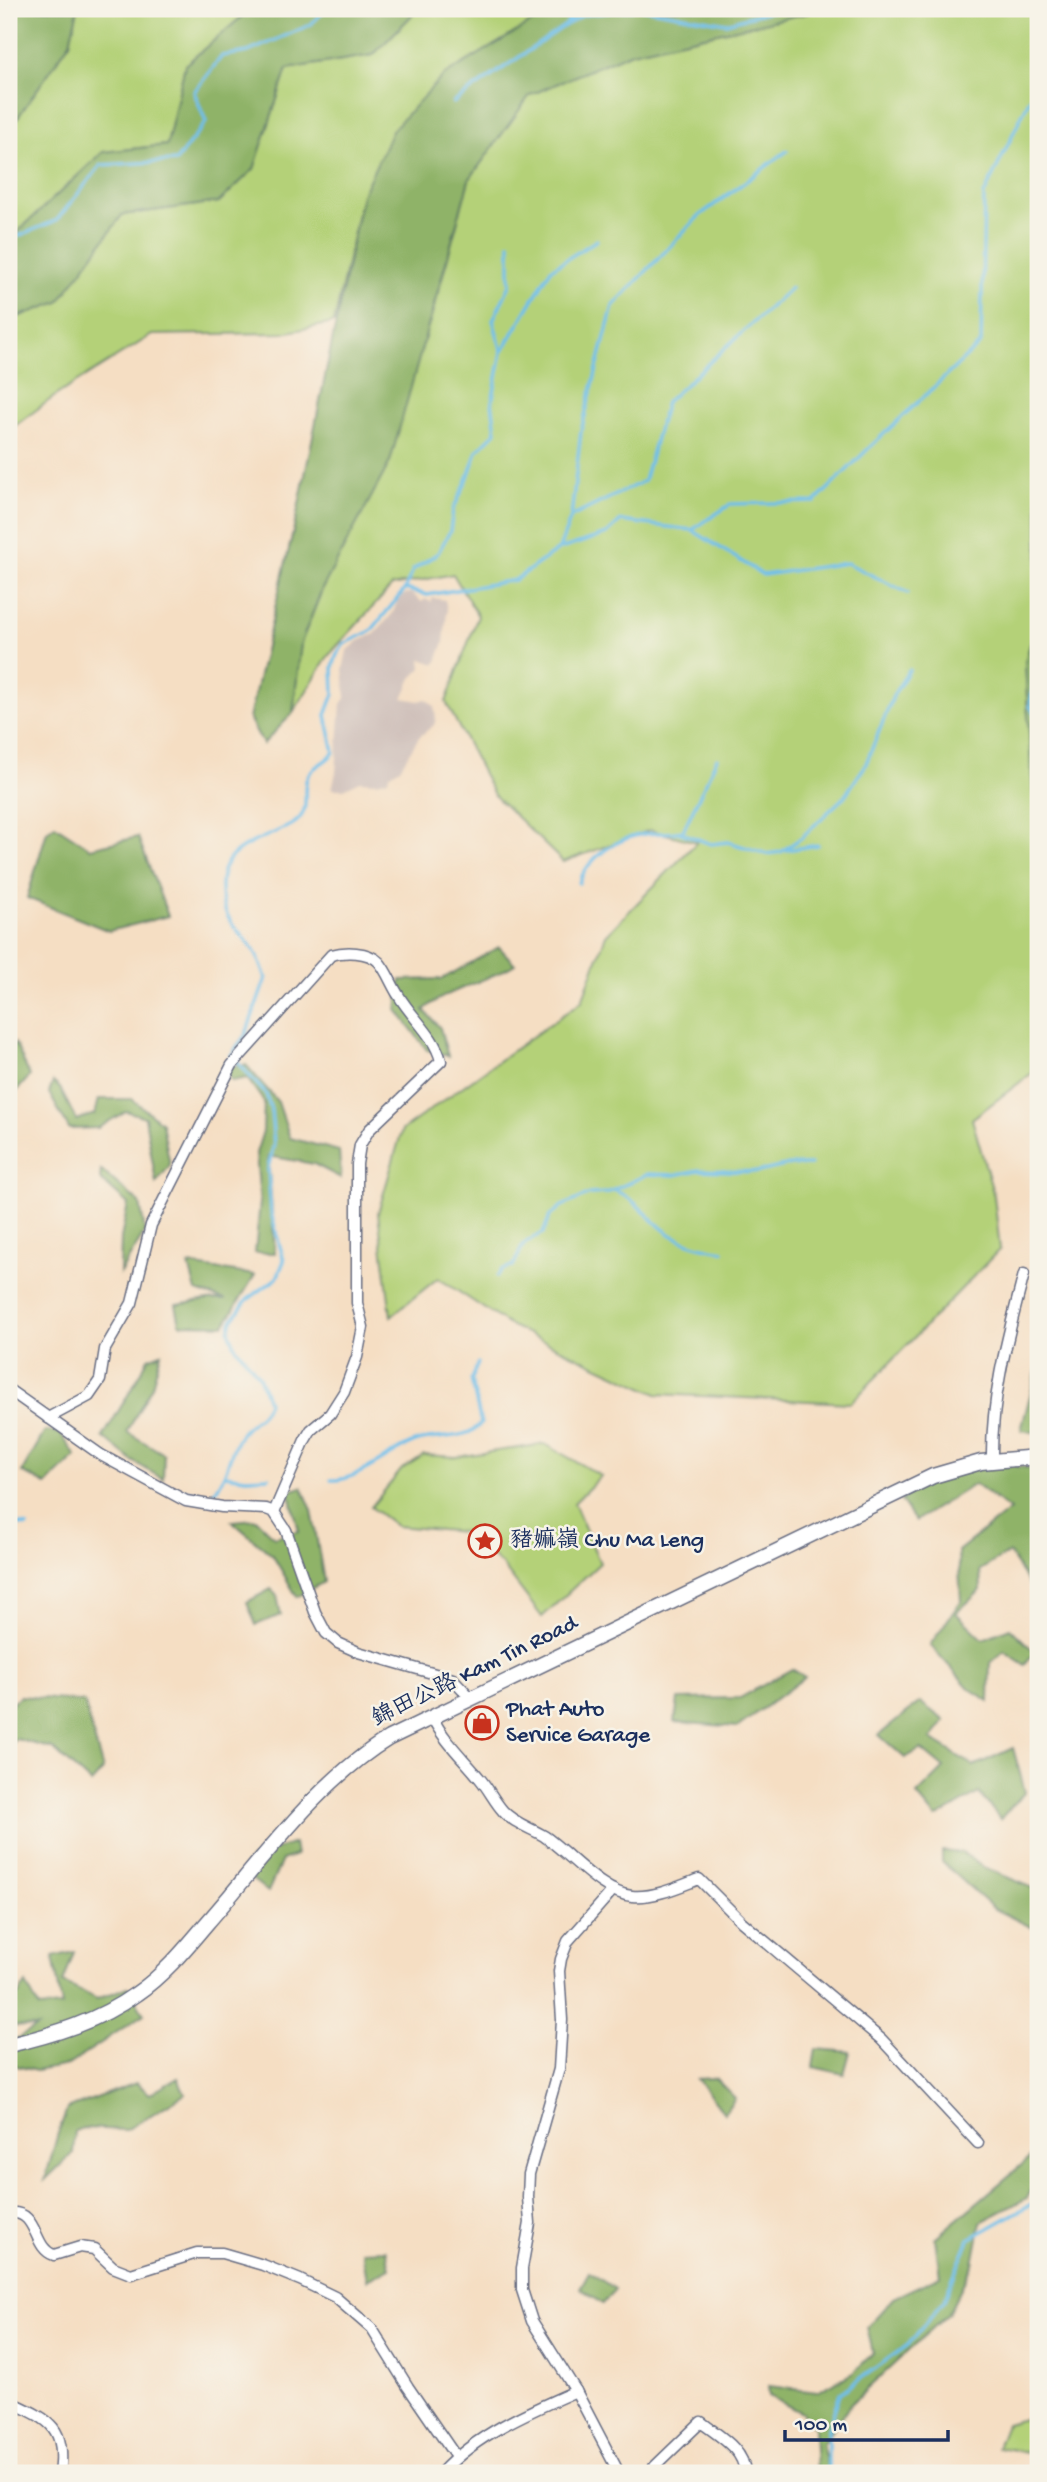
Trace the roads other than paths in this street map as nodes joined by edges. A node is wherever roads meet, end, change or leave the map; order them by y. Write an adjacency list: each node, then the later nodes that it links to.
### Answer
1 (1024, 1274): 5 (street)
2 (9, 1390): 3 (street)
3 (48, 1418): 6 (street); 6 (street)
4 (1038, 1457): 5 (main road, 錦田公路 Kam Tin Road)
5 (992, 1460): 7 (main road, 錦田公路 Kam Tin Road)
6 (274, 1512): 7 (street)
7 (471, 1698): 8 (main road, 錦田公路 Kam Tin Road)
8 (432, 1717): 9 (street); 10 (main road, 錦田公路 Kam Tin Road)
9 (613, 1890): 11 (street); 13 (street)
10 (9, 2045)
11 (978, 2143)
12 (9, 2213): 15 (street)
13 (576, 2391): 15 (street); 18 (street)
14 (9, 2401): 16 (street)
15 (456, 2457): 17 (street)
16 (60, 2473)
17 (441, 2473)
18 (619, 2473)
19 (648, 2473): 20 (street)
20 (745, 2473)

